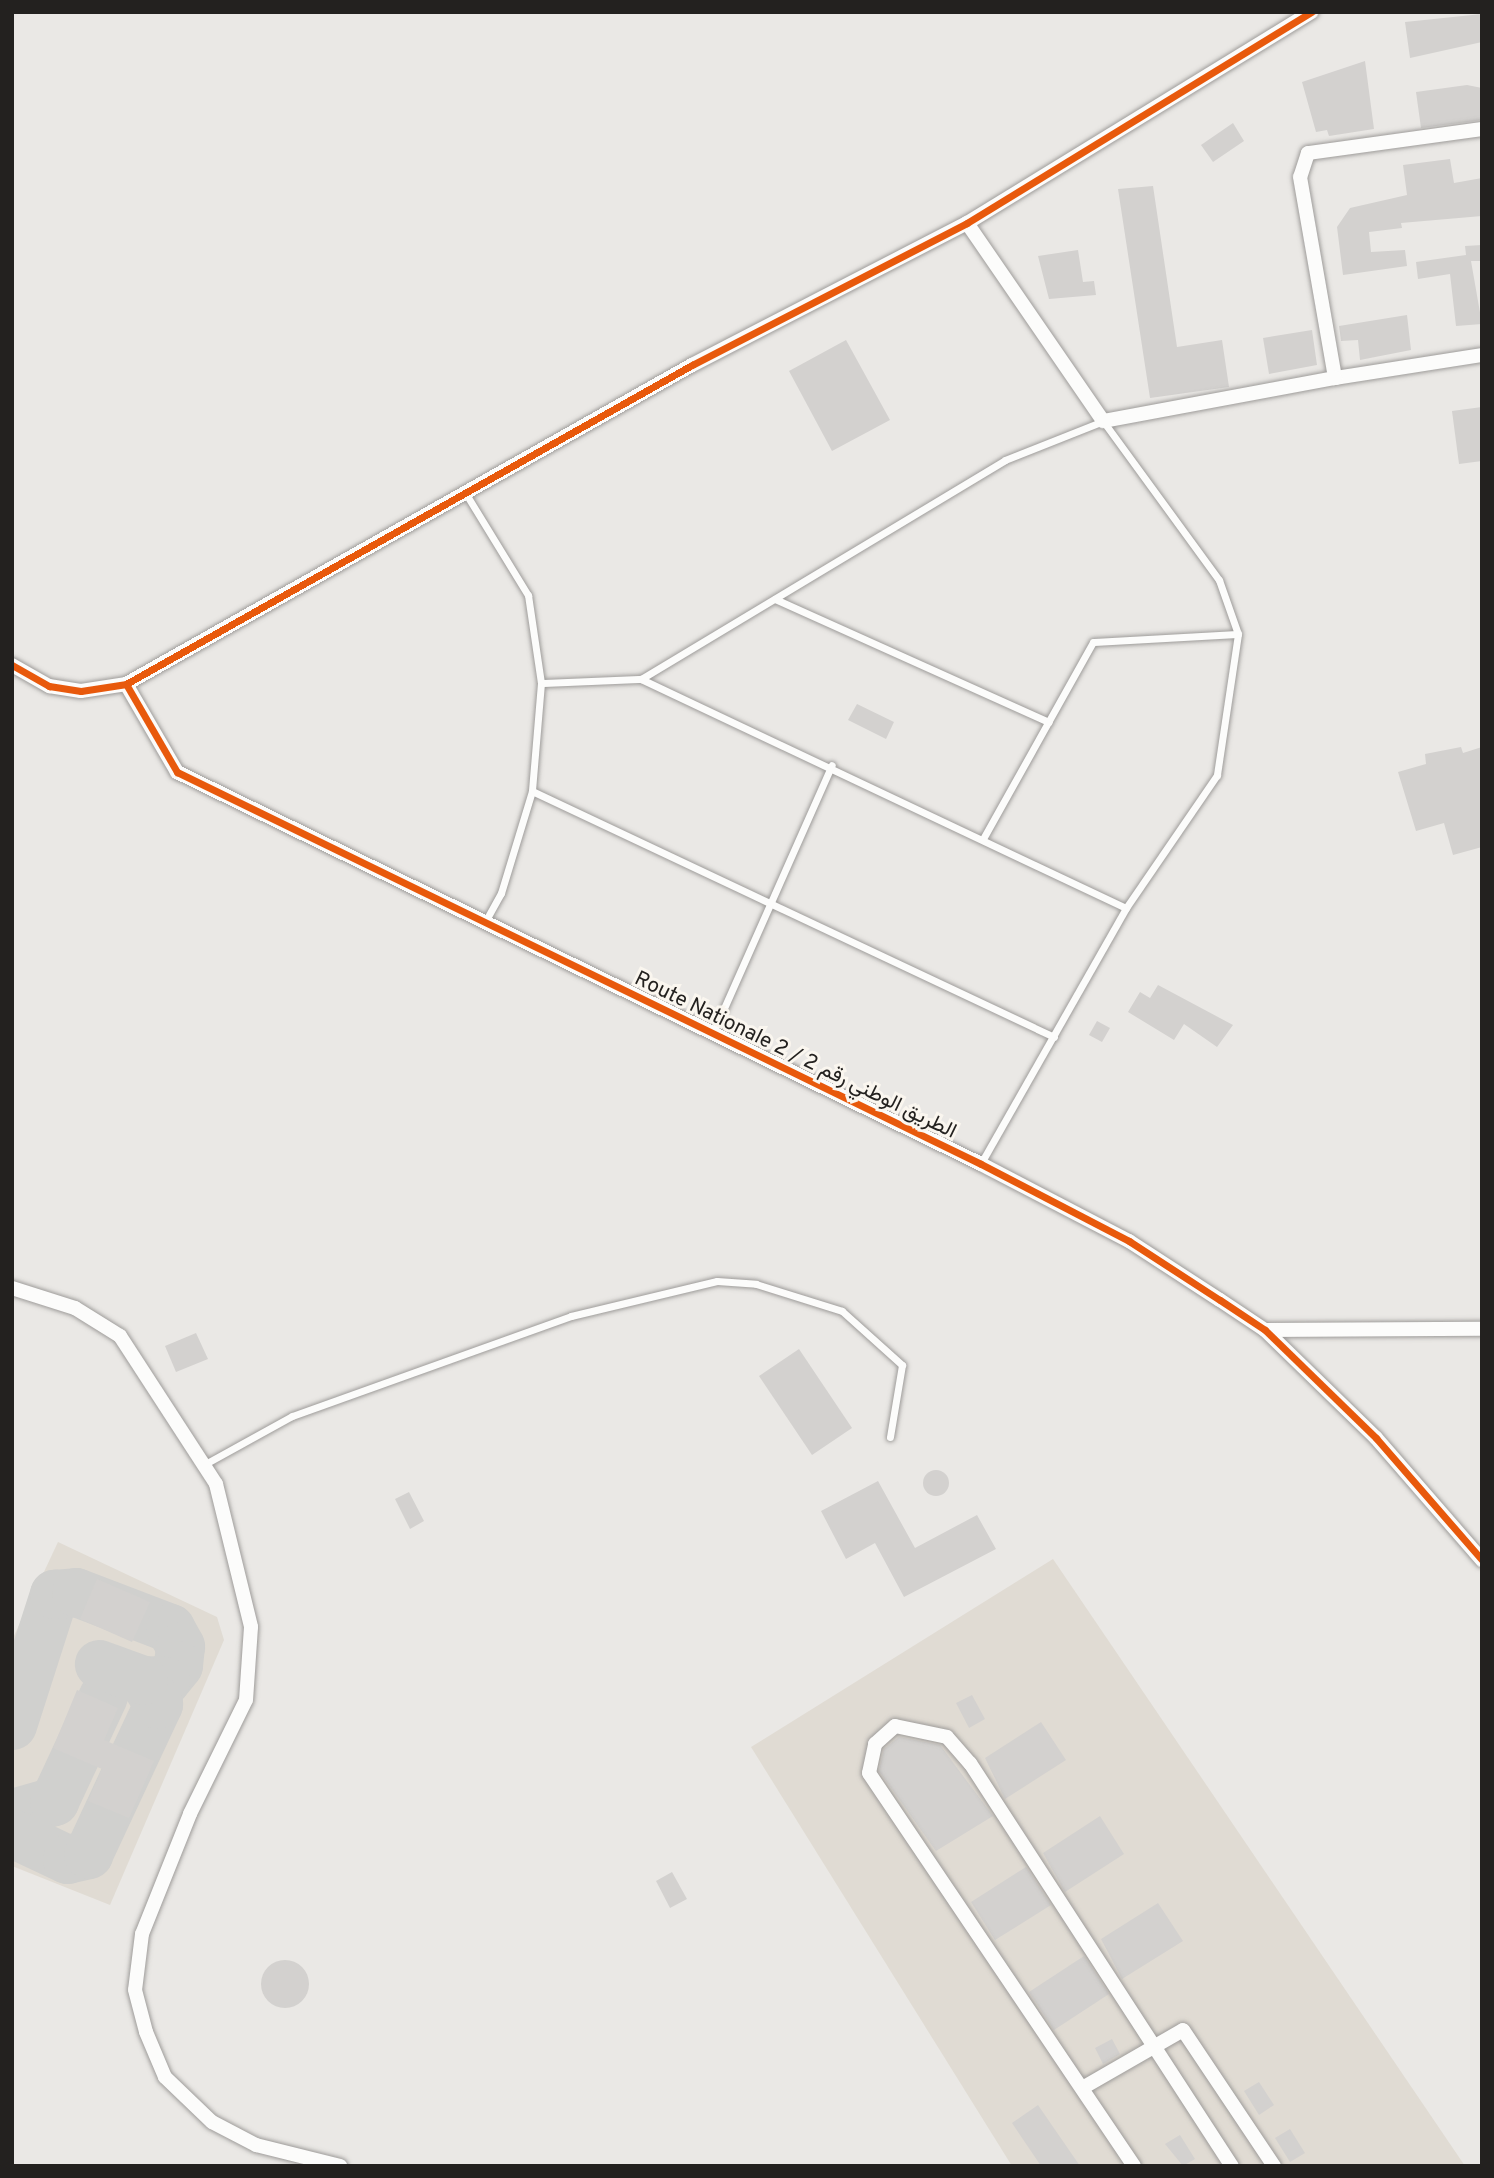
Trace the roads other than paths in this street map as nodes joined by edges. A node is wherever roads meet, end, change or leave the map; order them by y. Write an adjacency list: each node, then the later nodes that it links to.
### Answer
1 (1311, 12): 3 (street)
2 (1482, 130): 5 (street)
3 (967, 223): 6 (street); 7 (street)
4 (1482, 355): 5 (street)
5 (1335, 378): 6 (street)
6 (1103, 421): 8 (lane); 9 (lane)
7 (466, 494): 12 (lane); 13 (street)
8 (775, 599): 11 (lane); 14 (lane)
9 (1238, 634): 14 (lane); 19 (lane)
10 (12, 665): 13 (street)
11 (641, 680): 12 (lane); 15 (lane)
12 (541, 683): 16 (lane)
13 (126, 684): 20 (street, Route Nationale 2 / الطريق الوطني رقم 2)
14 (1048, 722): 17 (lane)
15 (832, 765): 17 (lane); 18 (lane)
16 (532, 791): 18 (lane); 20 (lane)
17 (984, 837): 19 (lane)
18 (769, 900): 21 (lane); 22 (lane)
19 (1126, 908): 22 (lane)
20 (484, 926): 21 (street, Route Nationale 2 / الطريق الوطني رقم 2)
21 (712, 1035): 23 (street, Route Nationale 2 / الطريق الوطني رقم 2)
22 (1054, 1037): 23 (lane)
23 (981, 1164): 26 (street, Route Nationale 2 / الطريق الوطني رقم 2)
24 (12, 1288): 28 (street)
25 (1482, 1329): 26 (street)
26 (1265, 1330): 29 (street, Route Nationale 2 / الطريق الوطني رقم 2)
27 (890, 1437): 28 (lane)
28 (205, 1464): 32 (street)
29 (1482, 1560)
30 (1153, 2047): 31 (street); 31 (street); 34 (street); 35 (street)
31 (1084, 2087): 33 (street)
32 (340, 2166)
33 (1134, 2166)
34 (1232, 2166)
35 (1274, 2166)

